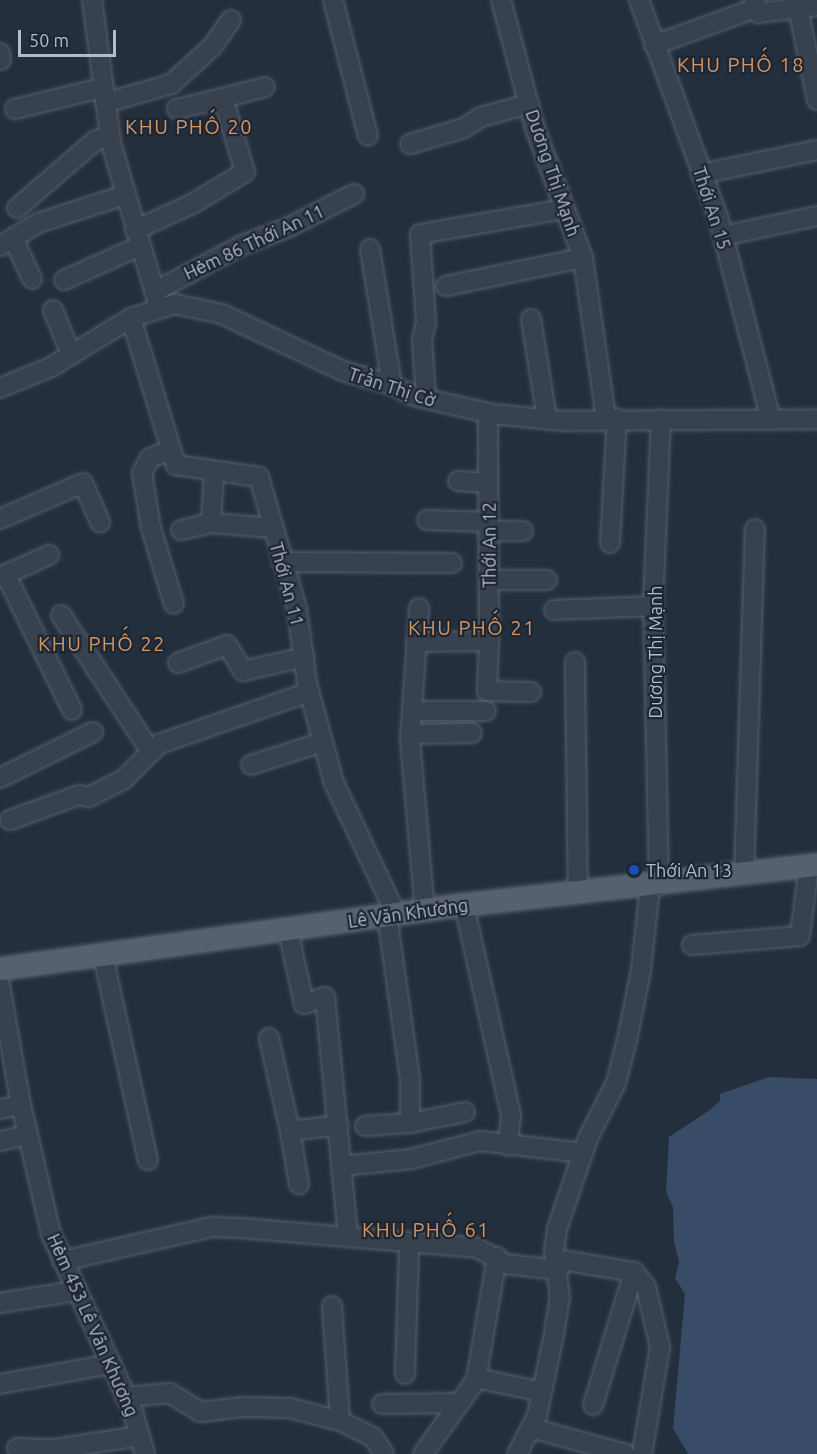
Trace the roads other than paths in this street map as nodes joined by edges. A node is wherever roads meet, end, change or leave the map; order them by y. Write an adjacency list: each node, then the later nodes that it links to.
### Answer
1 (92, 0): 11 (street)
2 (333, 0): 18 (street)
3 (501, 0): 14 (street, Dương Thị Mạnh)
4 (639, 0): 9 (street, Thới An 15)
5 (755, 4): 7 (street); 9 (street)
6 (817, 6): 7 (street)
7 (798, 8): 13 (street)
8 (231, 20): 11 (street)
9 (654, 45): 21 (street, Thới An 15)
10 (264, 87): 12 (street)
11 (103, 95): 15 (street); 17 (street)
12 (223, 98): 16 (street); 28 (street)
13 (817, 100)
14 (529, 104): 19 (street); 25 (street, Dương Thị Mạnh)
15 (15, 109)
16 (177, 109)
17 (110, 136): 23 (street); 24 (street)
18 (368, 136)
19 (410, 144)
20 (817, 150): 21 (street)
21 (701, 174): 27 (street, Thới An 15)
22 (354, 194): 35 (street, Hẻm 86 Thới An 11)
23 (125, 195): 28 (street); 29 (street)
24 (17, 208)
25 (565, 209): 31 (street, Dương Thị Mạnh); 42 (street)
26 (817, 216): 27 (street)
27 (723, 236): 48 (street, Thới An 15)
28 (137, 238): 33 (street); 35 (street)
29 (6, 242): 32 (street)
30 (370, 249): 41 (street)
31 (583, 258): 34 (street); 44 (street, Dương Thị Mạnh)
32 (32, 279)
33 (64, 280)
34 (446, 286)
35 (157, 299): 37 (street, Trần Thị Cờ); 41 (street, Trần Thị Cờ)
36 (53, 310): 39 (street)
37 (131, 318): 39 (street, Trần Thị Cờ); 49 (street)
38 (531, 319): 45 (street)
39 (71, 354): 40 (street, Trần Thị Cờ)
40 (1, 383)
41 (392, 385): 42 (street, Trần Thị Cờ)
42 (426, 398): 43 (street, Trần Thị Cờ)
43 (488, 413): 45 (street, Trần Thị Cờ); 52 (street, Thới An 12)
44 (611, 418): 45 (street, Trần Thị Cờ); 46 (street, Trần Thị Cờ); 62 (street, Dương Thị Mạnh)
45 (547, 419)
46 (661, 419): 48 (street, Trần Thị Cờ); 70 (street, Dương Thị Mạnh)
47 (817, 419): 48 (street, Trần Thị Cờ)
48 (771, 420)
49 (170, 450): 50 (street, Thới An 11); 69 (street)
50 (214, 473): 56 (street); 58 (street, Thới An 11)
51 (458, 481): 52 (street)
52 (488, 483): 57 (street, Thới An 12)
53 (0, 519): 55 (street)
54 (427, 520): 57 (street)
55 (100, 522)
56 (210, 523): 58 (street); 60 (street)
57 (488, 526): 61 (street); 67 (street, Thới An 12)
58 (273, 528): 64 (street, Thới An 11)
59 (754, 529): 93 (street)
60 (181, 530)
61 (523, 531)
62 (610, 543)
63 (49, 555): 66 (street)
64 (282, 562): 65 (street); 76 (street, Thới An 11)
65 (452, 563)
66 (3, 576): 81 (street)
67 (489, 580): 68 (street); 74 (street, Thới An 12)
68 (547, 580)
69 (174, 604)
70 (653, 606): 72 (street); 94 (street, Dương Thị Mạnh)
71 (418, 608): 75 (street)
72 (554, 610)
73 (61, 615): 88 (street)
74 (489, 641): 75 (street); 80 (street, Thới An 12)
75 (416, 642): 82 (street)
76 (303, 657): 78 (street); 79 (street, Thới An 11)
77 (575, 662): 95 (street)
78 (178, 663)
79 (309, 692): 87 (street, Thới An 11); 88 (street)
80 (531, 692)
81 (72, 710)
82 (412, 711): 83 (street); 86 (street)
83 (486, 711)
84 (93, 732): 90 (street)
85 (472, 733): 86 (street)
86 (410, 734): 97 (street)
87 (322, 742): 89 (street); 98 (street, Thới An 11)
88 (151, 752): 91 (street)
89 (251, 765)
90 (0, 778)
91 (10, 820)
92 (813, 865): 93 (main road, Lê Văn Khương); 100 (street)
93 (744, 874): 94 (main road, Lê Văn Khương)
94 (654, 886): 95 (main road, Lê Văn Khương); 116 (street, Dương Thị Mạnh)
95 (578, 894): 96 (main road, Lê Văn Khương)
96 (464, 905): 97 (main road, Lê Văn Khương); 115 (street)
97 (425, 911): 98 (main road, Lê Văn Khương)
98 (392, 915): 99 (main road, Lê Văn Khương); 109 (street, Thới An 11)
99 (288, 930): 102 (main road, Lê Văn Khương); 110 (street)
100 (809, 935): 101 (street)
101 (692, 945)
102 (103, 956): 103 (main road, Lê Văn Khương); 117 (street)
103 (0, 969)
104 (0, 985): 106 (street, Hẻm 453 Lê Văn Khương)
105 (269, 1038): 112 (street)
106 (21, 1105): 107 (street); 113 (street, Hẻm 453 Lê Văn Khương)
107 (0, 1109)
108 (465, 1112): 109 (street)
109 (410, 1123): 111 (street)
110 (339, 1125): 112 (street); 118 (street)
111 (365, 1126)
112 (290, 1131): 119 (street)
113 (28, 1135): 114 (street); 123 (street, Hẻm 453 Lê Văn Khương)
114 (0, 1141)
115 (508, 1146): 116 (street); 118 (street)
116 (583, 1153): 124 (street, Dương Thị Mạnh)
117 (148, 1160)
118 (342, 1166): 120 (street)
119 (299, 1184)
120 (348, 1237): 121 (street); 123 (street)
121 (409, 1244): 122 (street); 130 (street)
122 (497, 1257): 124 (street); 131 (street)
123 (62, 1261): 126 (street, Hẻm 453 Lê Văn Khương)
124 (557, 1265): 125 (street); 133 (street, Dương Thị Mạnh)
125 (634, 1272): 137 (street); 147 (street)
126 (76, 1292): 127 (street); 129 (street, Hẻm 453 Lê Văn Khương)
127 (0, 1303)
128 (332, 1306): 138 (street)
129 (111, 1364): 132 (street); 134 (street, Hẻm 453 Lê Văn Khương)
130 (405, 1374)
131 (476, 1378): 133 (street); 135 (street)
132 (0, 1384)
133 (542, 1392): 139 (street, Dương Thị Mạnh)
134 (126, 1397): 138 (street); 140 (street, Hẻm 453 Lê Văn Khương)
135 (460, 1403): 136 (street); 144 (street)
136 (382, 1404)
137 (593, 1406)
138 (340, 1420): 143 (street)
139 (531, 1428): 145 (street, Dương Thị Mạnh); 146 (street)
140 (140, 1436): 141 (street); 142 (street, Hẻm 453 Lê Văn Khương)
141 (17, 1448)
142 (145, 1454)
143 (384, 1454)
144 (423, 1454)
145 (517, 1454)
146 (626, 1454)
147 (642, 1454)

